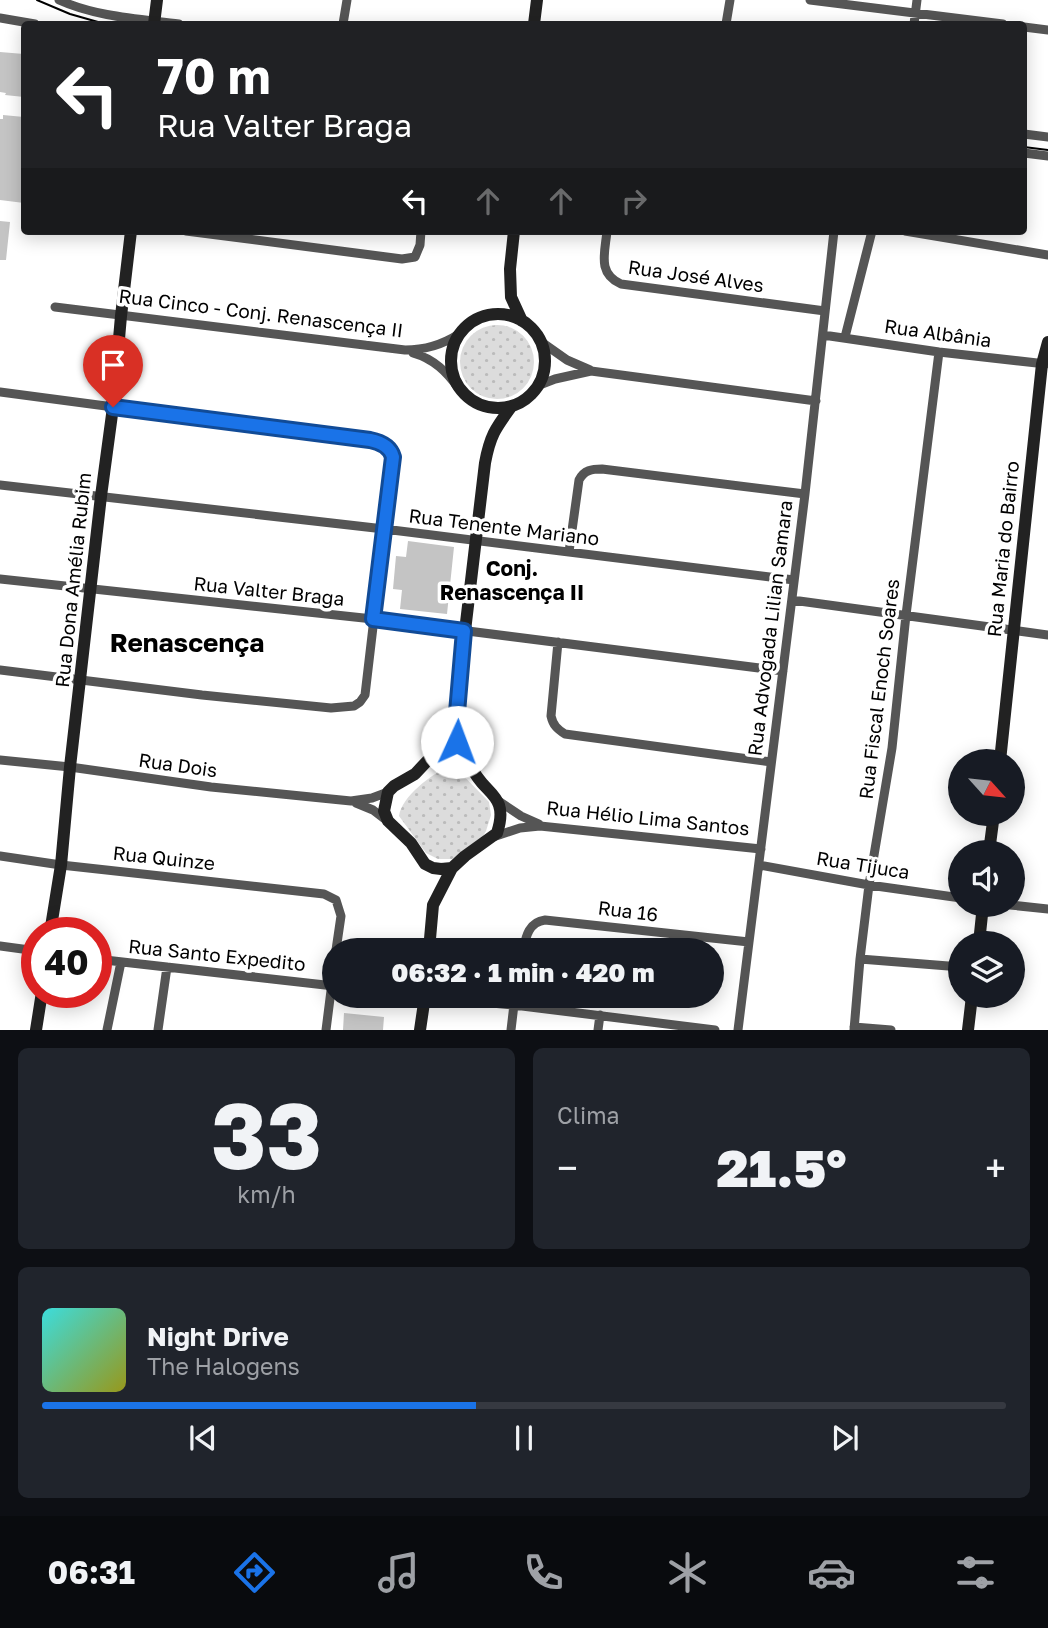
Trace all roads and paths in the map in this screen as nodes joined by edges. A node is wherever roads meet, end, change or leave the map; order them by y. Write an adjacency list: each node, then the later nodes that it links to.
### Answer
1 (59, 0): 10 (street)
2 (157, 0): 11 (street)
3 (347, 0): 12 (street)
4 (537, 0): 13 (street)
5 (730, 0): 14 (street)
6 (810, 0): 8 (street)
7 (917, 0): 8 (street)
8 (915, 13): 15 (street); 16 (street)
9 (0, 18): 17 (street)
10 (144, 21)
11 (154, 21)
12 (344, 21)
13 (534, 21)
14 (726, 21)
15 (914, 21)
16 (979, 21)
17 (21, 22)
18 (1027, 27): 19 (street)
19 (1048, 30)
20 (1027, 134): 21 (street)
21 (1048, 137)
22 (1027, 153): 23 (street)
23 (1048, 156)
24 (131, 235): 35 (street, Rua Dona Amélia Rubim)
25 (217, 235): 26 (street)
26 (421, 235)
27 (514, 235): 36 (street)
28 (607, 235): 34 (street, Rua José Alves)
29 (834, 235): 34 (street, Rua Advogada Lilian Samara)
30 (871, 235): 39 (street)
31 (929, 235): 32 (street)
32 (1048, 255)
33 (55, 307): 35 (street, Rua Cinco - Conj. Renascença II)
34 (825, 312): 38 (street, Rua Advogada Lilian Samara)
35 (121, 316): 42 (street, Rua Cinco - Conj. Renascença II); 50 (street, Rua Dona Amélia Rubim)
36 (522, 321): 37 (street); 40 (street)
37 (459, 334): 42 (street, Rua Cinco - Conj. Renascença II); 47 (street)
38 (823, 335): 39 (street, Rua Albânia); 49 (street, Rua Advogada Lilian Samara)
39 (845, 337): 43 (street, Rua Albânia)
40 (540, 341): 45 (street); 46 (street)
41 (1048, 342): 44 (street, Rua Maria do Bairro)
42 (405, 350): 47 (street)
43 (939, 352): 44 (street, Rua Albânia); 62 (street, Rua Fiscal Enoch Soares)
44 (1045, 364): 65 (street, Rua Maria do Bairro)
45 (591, 371): 46 (street); 49 (street)
46 (537, 386): 51 (street)
47 (460, 389): 51 (street)
48 (0, 393): 50 (street)
49 (816, 401): 53 (street, Rua Advogada Lilian Samara)
50 (113, 407): 54 (street, Rua Dona Amélia Rubim); 55 (street)
51 (510, 407): 56 (street)
52 (0, 485): 54 (street, Rua Tenente Mariano)
53 (805, 494): 57 (street); 59 (street, Rua Advogada Lilian Samara)
54 (101, 496): 55 (street, Rua Tenente Mariano); 60 (street, Rua Dona Amélia Rubim)
55 (384, 529): 56 (street, Rua Tenente Mariano); 63 (street)
56 (476, 541): 57 (street, Rua Tenente Mariano); 64 (street)
57 (569, 552): 59 (street, Rua Tenente Mariano)
58 (0, 579): 60 (street, Rua Valter Braga)
59 (794, 580): 61 (street, Rua Advogada Lilian Samara)
60 (91, 589): 63 (street, Rua Valter Braga); 70 (street, Rua Dona Amélia Rubim)
61 (792, 600): 62 (street); 69 (street, Rua Advogada Lilian Samara)
62 (906, 615): 65 (street); 87 (street, Rua Fiscal Enoch Soares)
63 (373, 619): 64 (street, Rua Valter Braga); 70 (street)
64 (464, 631): 67 (street, Rua Valter Braga); 73 (street)
65 (1014, 631): 66 (street); 71 (street, Rua Maria do Bairro)
66 (1048, 635)
67 (558, 642): 69 (street, Rua Valter Braga); 74 (street)
68 (0, 670): 70 (street)
69 (783, 671): 74 (street, Rua Advogada Lilian Samara)
70 (81, 680): 75 (street, Rua Dona Amélia Rubim)
71 (1001, 749)
72 (0, 760): 75 (street, Rua Dois)
73 (468, 762): 76 (street); 77 (street)
74 (771, 762): 82 (street, Rua Advogada Lilian Samara)
75 (70, 767): 78 (street, Rua Dois); 85 (street, Rua Dona Amélia Rubim)
76 (388, 792): 78 (street); 79 (street)
77 (496, 799): 80 (street); 81 (street)
78 (351, 801): 79 (street)
79 (388, 821): 86 (street)
80 (558, 827): 81 (street, Rua Hélio Lima Santos); 82 (street, Rua Hélio Lima Santos)
81 (491, 838): 86 (street)
82 (761, 849): 84 (street, Rua Advogada Lilian Samara)
83 (0, 856): 85 (street, Rua Quinze)
84 (759, 864): 87 (street, Rua Tijuca); 97 (street, Rua Advogada Lilian Samara)
85 (61, 865): 91 (street, Rua Dona Amélia Rubim); 92 (street, Rua Quinze)
86 (452, 868): 93 (street)
87 (869, 884): 88 (street, Rua Tijuca); 100 (street, Rua Fiscal Enoch Soares)
88 (948, 896)
89 (1025, 907): 90 (street)
90 (1048, 909)
91 (53, 917)
92 (337, 938)
93 (430, 938)
94 (526, 938): 95 (street, Rua 16)
95 (712, 938)
96 (724, 939): 97 (street, Rua 16)
97 (749, 942): 123 (street, Rua Advogada Lilian Samara)
98 (0, 946): 99 (street)
99 (21, 949)
100 (859, 959): 103 (street); 114 (street, Rua Fiscal Enoch Soares)
101 (112, 961): 102 (street, Rua Santo Expedito)
102 (121, 962): 104 (street, Rua Santo Expedito); 116 (street)
103 (948, 966)
104 (167, 967): 105 (street, Rua Santo Expedito); 117 (street)
105 (322, 985)
106 (39, 1008): 115 (street)
107 (330, 1008): 118 (street)
108 (421, 1008): 119 (street)
109 (513, 1008): 120 (street)
110 (560, 1008): 112 (street)
111 (971, 1008): 125 (street)
112 (600, 1015): 113 (street); 121 (street)
113 (687, 1028): 122 (street)
114 (854, 1028): 124 (street)
115 (36, 1030)
116 (107, 1030)
117 (158, 1030)
118 (326, 1030)
119 (420, 1030)
120 (511, 1030)
121 (598, 1030)
122 (715, 1030)
123 (738, 1030)
124 (891, 1030)
125 (968, 1030)

